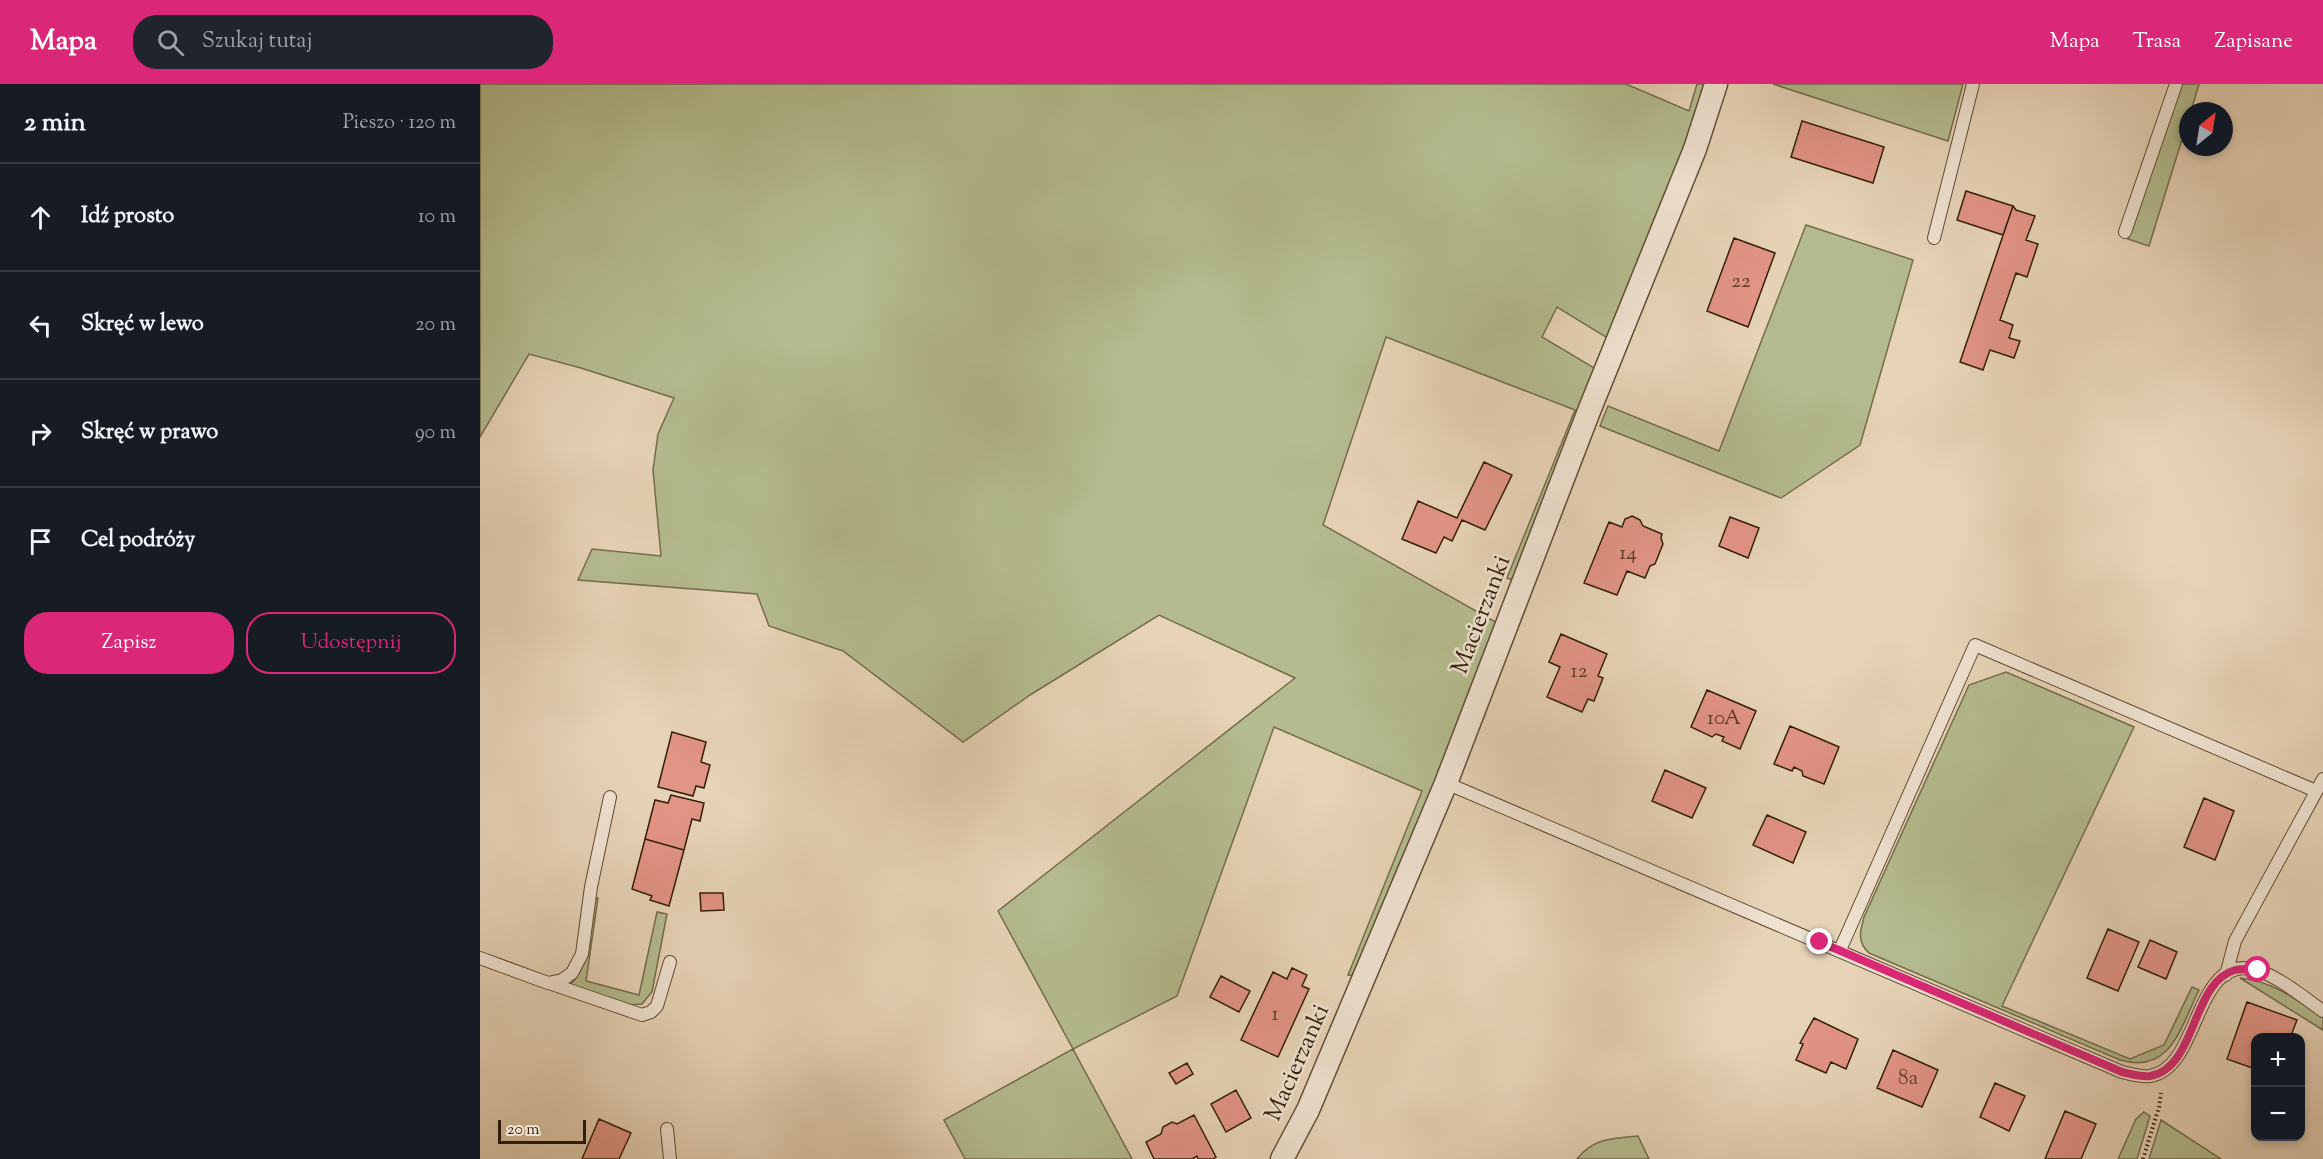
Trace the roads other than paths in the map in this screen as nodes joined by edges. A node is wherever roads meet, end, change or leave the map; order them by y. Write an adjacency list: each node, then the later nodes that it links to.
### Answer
1 (1716, 84): 7 (street, Macierzanki)
2 (1973, 84): 5 (lane)
3 (2176, 84): 4 (lane)
4 (2125, 232)
5 (1934, 238)
6 (2323, 779): 8 (lane)
7 (1446, 783): 10 (lane); 18 (street, Macierzanki)
8 (2316, 791): 10 (lane); 13 (lane)
9 (610, 797): 14 (lane)
10 (1840, 950): 13 (lane)
11 (480, 958): 14 (lane)
12 (670, 962): 14 (lane)
13 (2226, 975): 15 (lane)
14 (548, 983)
15 (2323, 1011)
16 (667, 1129): 17 (lane)
17 (670, 1159)
18 (1282, 1159)

